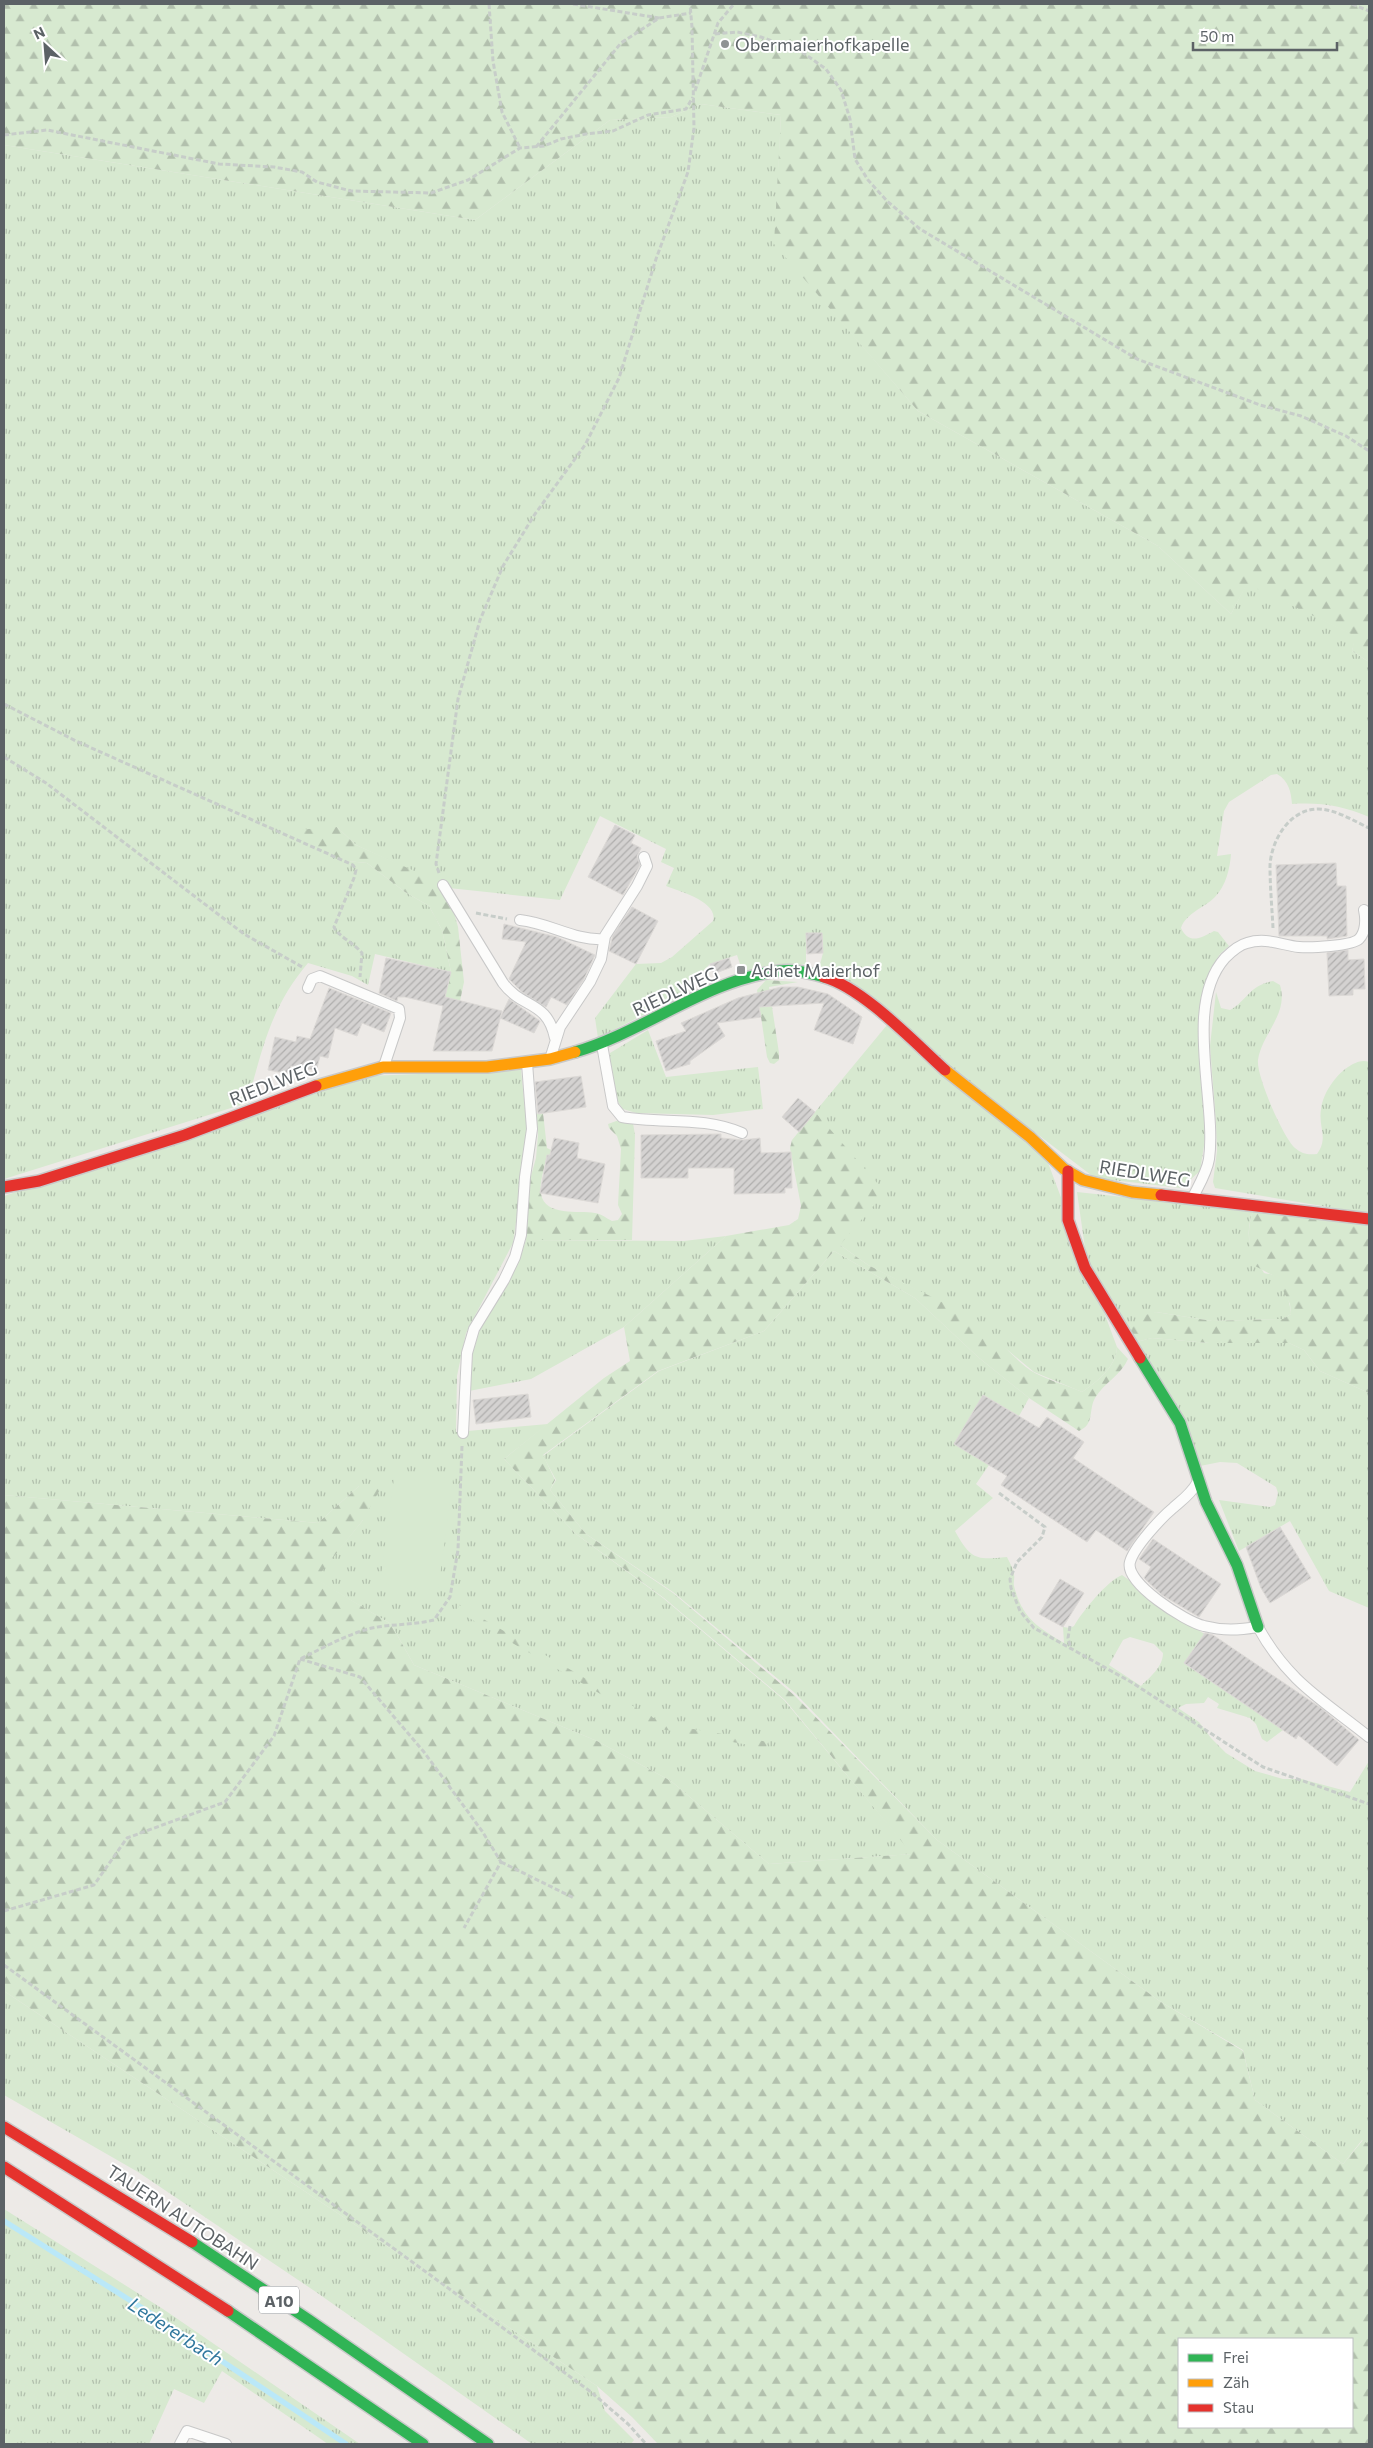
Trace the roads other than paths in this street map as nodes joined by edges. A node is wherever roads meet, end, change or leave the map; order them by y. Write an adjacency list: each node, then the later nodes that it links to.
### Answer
1 (644, 857): 5 (lane)
2 (444, 885): 7 (lane)
3 (1364, 910): 15 (lane)
4 (520, 920): 5 (lane)
5 (604, 939): 7 (lane)
6 (308, 988): 11 (lane)
7 (555, 1038): 9 (lane)
8 (602, 1044): 9 (main road, RIEDLWEG); 12 (lane); 13 (main road, RIEDLWEG)
9 (550, 1059): 10 (main road, RIEDLWEG)
10 (526, 1063): 11 (main road, RIEDLWEG); 17 (lane)
11 (383, 1067): 14 (main road, RIEDLWEG)
12 (742, 1132)
13 (1068, 1171): 15 (main road, RIEDLWEG); 18 (main road)
14 (4, 1187)
15 (1192, 1198): 16 (main road, RIEDLWEG)
16 (1369, 1219)
17 (463, 1433)
18 (1198, 1481): 19 (main road); 19 (lane)
19 (1258, 1627): 20 (lane)
20 (1369, 1737)
21 (4, 2127): 26 (main road, TAUERN AUTOBAHN / A10)
22 (4, 2167): 25 (main road, A10)
23 (180, 2444): 24 (lane)
24 (226, 2444)
25 (422, 2444)
26 (488, 2444)

